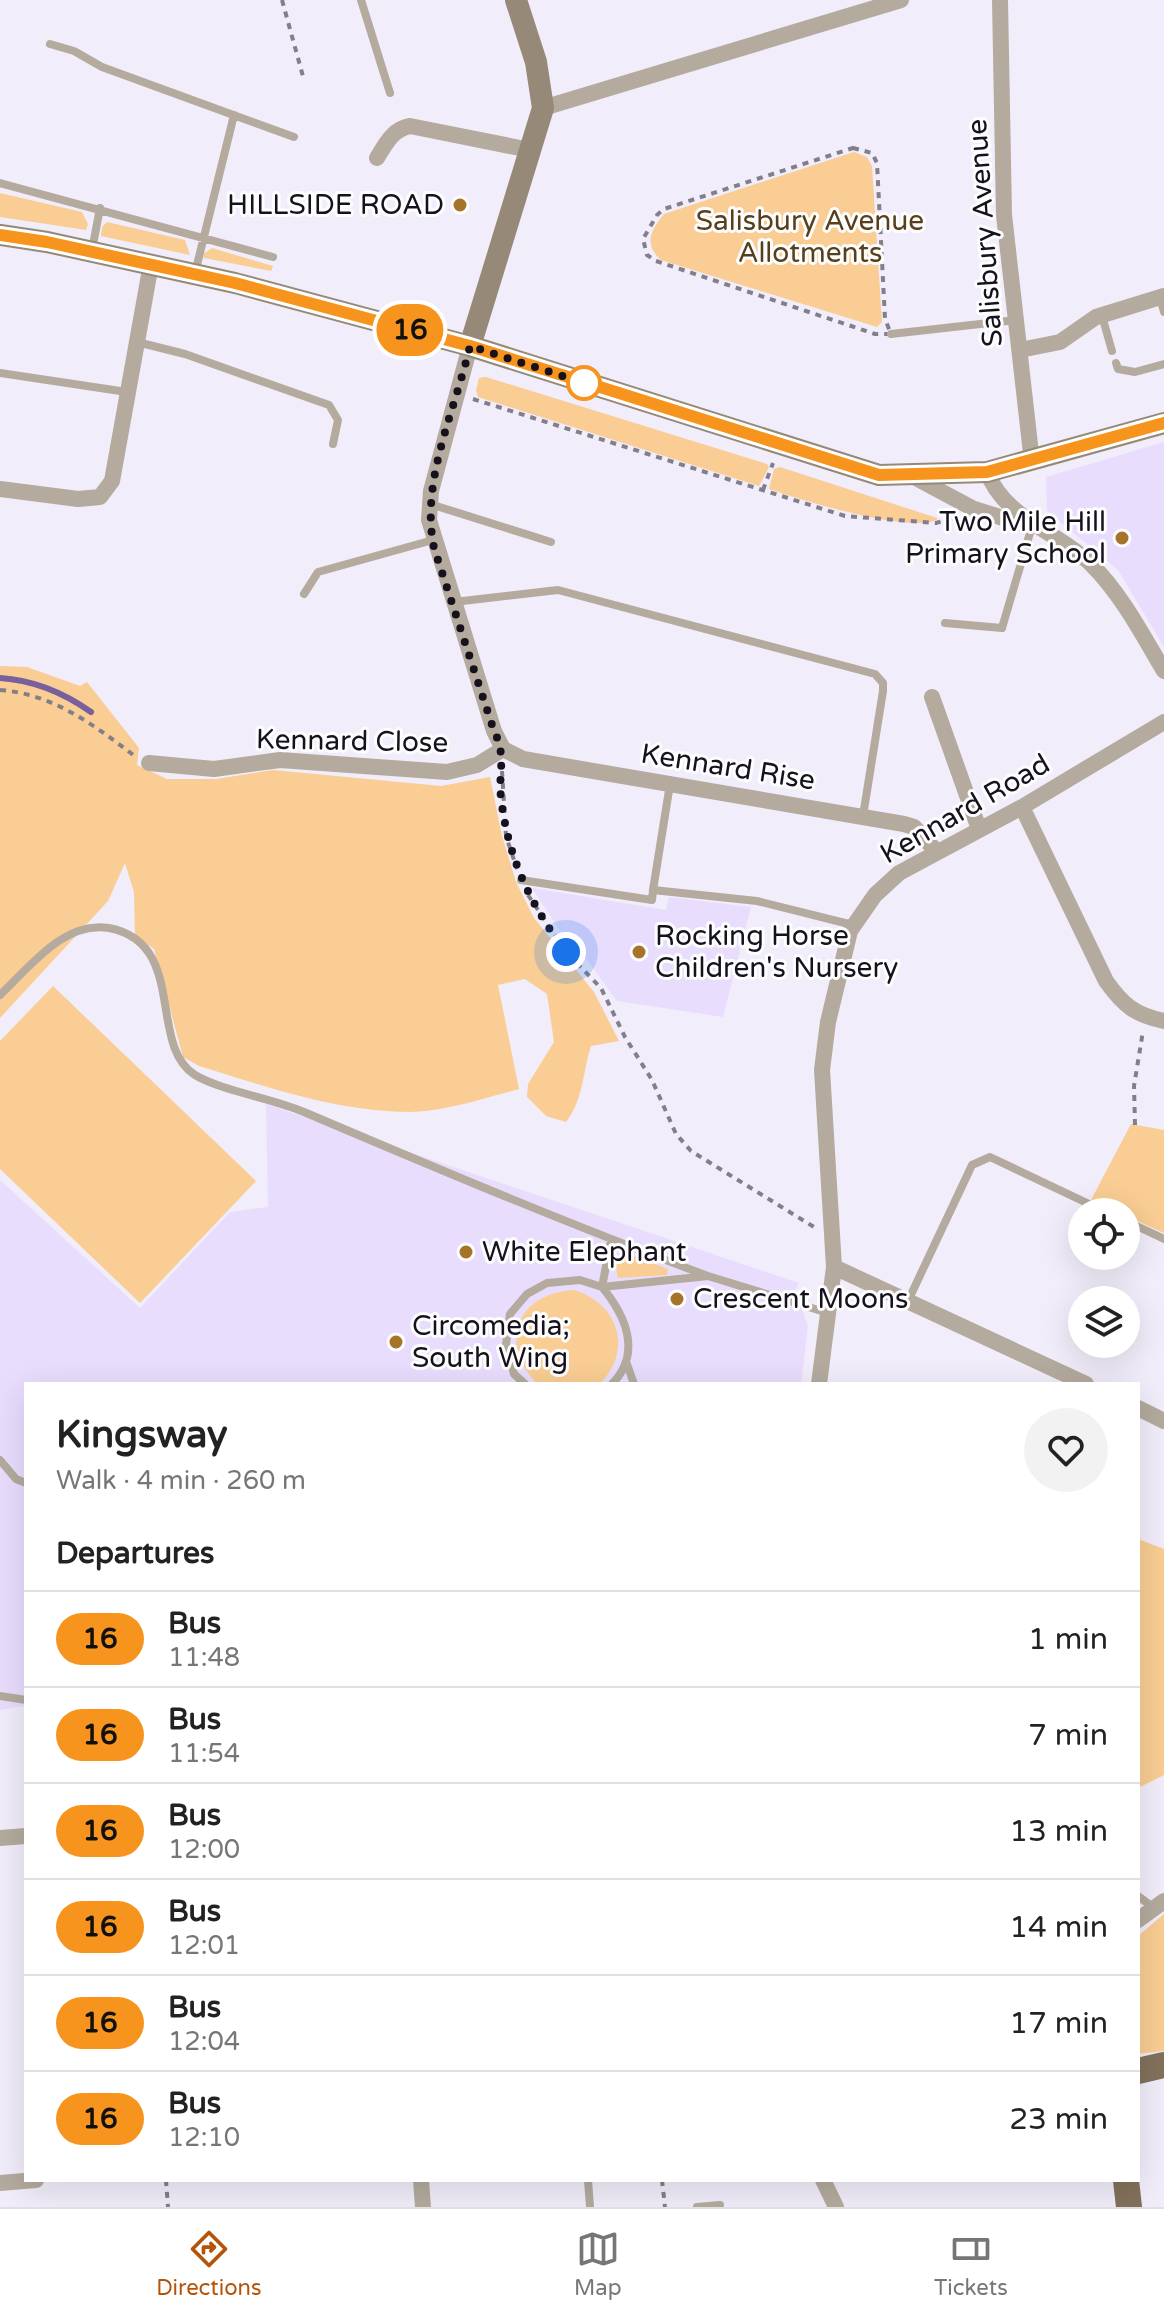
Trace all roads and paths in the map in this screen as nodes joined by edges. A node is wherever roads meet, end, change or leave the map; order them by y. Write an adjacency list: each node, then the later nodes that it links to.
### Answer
1 (282, 0): 7 (path)
2 (361, 0): 8 (lane)
3 (516, 0): 9 (street)
4 (901, 0): 9 (street)
5 (1000, 0): 24 (street, Salisbury Avenue)
6 (50, 44): 10 (lane)
7 (304, 80)
8 (390, 93)
9 (543, 108): 12 (street)
10 (234, 115): 11 (lane); 17 (lane)
11 (294, 137)
12 (530, 150): 13 (street); 27 (street)
13 (377, 158)
14 (0, 183): 15 (lane)
15 (100, 208): 17 (lane); 18 (lane)
16 (0, 235): 18 (street)
17 (204, 237): 19 (lane); 21 (lane)
18 (91, 251): 20 (street)
19 (273, 257)
20 (151, 264): 21 (street); 26 (street)
21 (194, 274): 27 (street)
22 (1163, 302): 23 (street)
23 (1102, 315): 28 (street); 29 (lane)
24 (1016, 320): 25 (lane); 28 (street, Salisbury Avenue)
25 (891, 334): 25 (path)
26 (137, 342): 33 (street); 36 (lane)
27 (470, 346): 34 (street); 37 (street)
28 (1020, 350): 38 (street, Salisbury Avenue)
29 (1112, 351)
30 (1116, 363): 31 (lane)
31 (1164, 364)
32 (0, 373): 33 (lane)
33 (127, 392): 41 (street)
34 (459, 395): 42 (path); 43 (street)
35 (1164, 423): 38 (street)
36 (333, 444)
37 (779, 445): 40 (street); 42 (path)
38 (1032, 462): 39 (street)
39 (987, 472): 40 (street); 45 (street)
40 (914, 477): 44 (street)
41 (0, 489)
42 (763, 490): 44 (path)
43 (430, 504): 46 (street); 47 (lane)
44 (974, 509): 45 (street)
45 (1036, 528): 50 (lane); 51 (street)
46 (433, 540): 48 (lane); 49 (street)
47 (551, 542)
48 (304, 594)
49 (453, 602): 55 (street); 59 (lane)
50 (945, 623)
51 (1164, 671)
52 (0, 690): 56 (path)
53 (932, 697): 60 (street)
54 (1164, 722): 58 (street, Kennard Road)
55 (503, 749): 56 (street, Kennard Close); 57 (street, Kennard Rise); 62 (path)
56 (149, 763)
57 (670, 784): 59 (street, Kennard Rise); 63 (lane)
58 (1022, 807): 60 (street, Kennard Road); 66 (street)
59 (863, 816): 61 (street, Kennard Rise)
60 (979, 829): 61 (street, Kennard Road)
61 (936, 851): 64 (street, Kennard Road)
62 (521, 880): 63 (lane); 71 (path)
63 (653, 890): 64 (lane)
64 (853, 925): 71 (street, Kennard Road)
65 (0, 995): 73 (lane)
66 (1146, 1017): 67 (street); 68 (path)
67 (1164, 1021)
68 (1135, 1125)
69 (1076, 1198): 77 (lane)
70 (1140, 1228): 72 (lane)
71 (833, 1239): 74 (street, Kennard Road)
72 (1164, 1239)
73 (611, 1240): 75 (lane); 76 (lane)
74 (834, 1267): 77 (street); 78 (street, Kennard Road)
75 (708, 1276): 76 (lane); 78 (lane)
76 (602, 1287): 79 (lane); 80 (lane)
77 (908, 1301): 84 (street)
78 (828, 1313): 83 (street, Kennard Road)
79 (627, 1364): 81 (lane); 82 (lane)
80 (523, 1382)
81 (614, 1382)
82 (633, 1382)
83 (819, 1382)
84 (1082, 1382)
85 (1140, 1409): 86 (street)
86 (1164, 1421)
87 (0, 1460): 88 (lane)
88 (24, 1482)
89 (0, 1696): 90 (lane)
90 (24, 1700)
91 (24, 1836): 92 (street)
92 (0, 1838)
93 (1140, 1897): 94 (lane)
94 (1159, 1905): 95 (street)
95 (1140, 1919)
96 (1164, 2065): 97 (main road)
97 (1140, 2071)
98 (24, 2181): 105 (street)
99 (166, 2182): 107 (path)
100 (421, 2182): 108 (street)
101 (588, 2182): 109 (lane)
102 (662, 2182): 110 (path)
103 (824, 2182): 112 (street)
104 (1126, 2182): 113 (main road)
105 (0, 2183)
106 (720, 2205): 111 (lane)
107 (168, 2207)
108 (423, 2207)
109 (590, 2207)
110 (665, 2207)
111 (697, 2207)
112 (836, 2207)
113 (1129, 2207)

